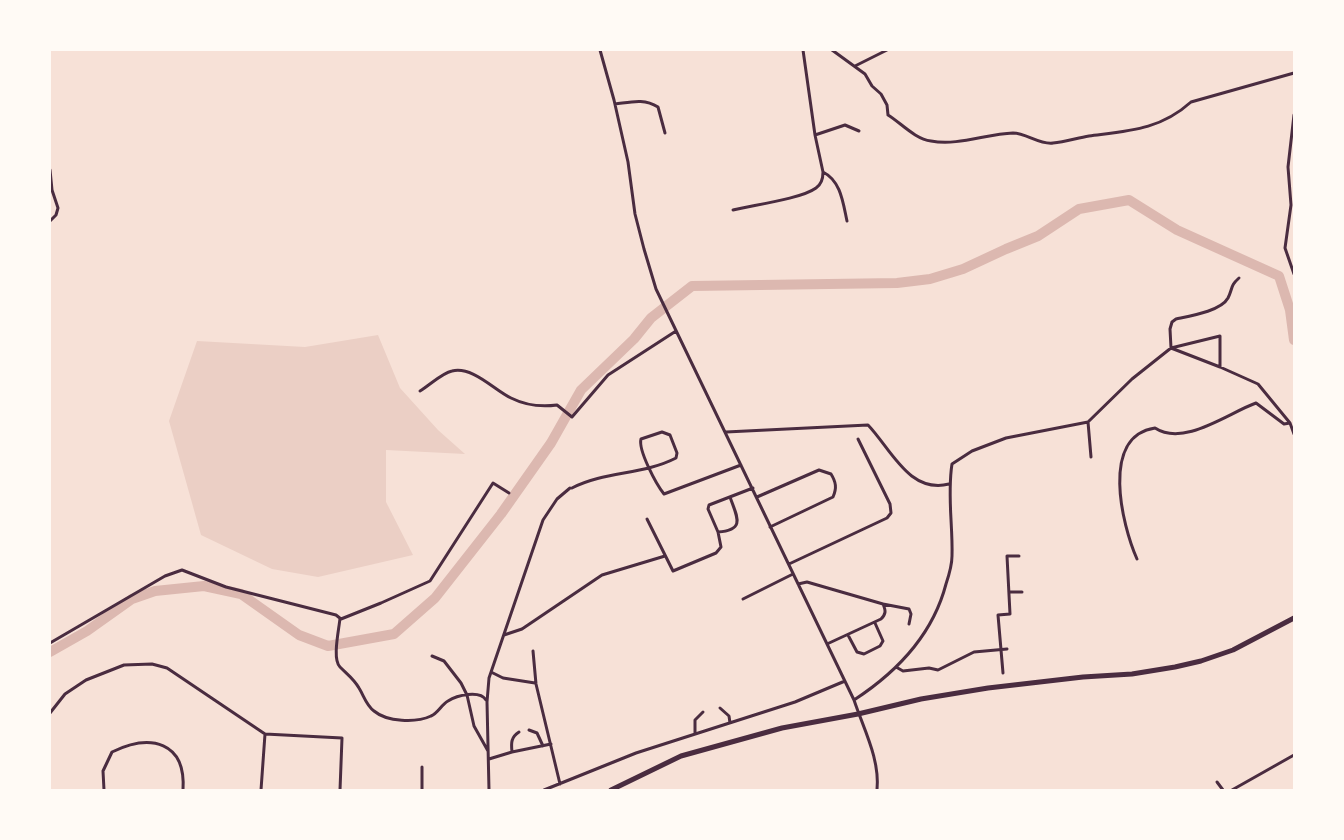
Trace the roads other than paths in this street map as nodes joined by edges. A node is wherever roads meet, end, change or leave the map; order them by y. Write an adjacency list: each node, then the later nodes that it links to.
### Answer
1 (600, 50): 7 (street)
2 (803, 50): 11 (street)
3 (832, 50): 5 (street)
4 (887, 50): 5 (street)
5 (855, 66): 6 (street)
6 (1294, 73)
7 (615, 104): 10 (street); 19 (street)
8 (1294, 115): 17 (street)
9 (859, 131): 11 (street)
10 (665, 133)
11 (815, 135): 13 (street)
12 (50, 170): 15 (street)
13 (823, 172): 14 (street); 16 (street)
14 (733, 210)
15 (50, 221)
16 (847, 221)
17 (1294, 274)
18 (1239, 278): 20 (street)
19 (676, 331): 22 (street); 25 (street)
20 (1171, 348): 21 (street); 21 (street); 23 (street)
21 (1220, 367): 24 (street)
22 (420, 391)
23 (1088, 422): 28 (street); 31 (street)
24 (1290, 423): 26 (street); 41 (street)
25 (726, 432): 29 (street); 31 (street)
26 (1294, 434)
27 (858, 439): 42 (street)
28 (1091, 457)
29 (741, 465): 30 (street); 32 (street)
30 (650, 468): 30 (street); 53 (street)
31 (949, 484): 61 (street)
32 (753, 488): 34 (street); 35 (street)
33 (509, 494): 55 (street)
34 (730, 497): 38 (street); 38 (street)
35 (757, 497): 37 (street); 37 (street)
36 (647, 519): 39 (street)
37 (770, 527): 42 (street)
38 (717, 532): 39 (street)
39 (664, 556): 53 (street)
40 (1019, 556): 45 (street)
41 (1137, 559)
42 (789, 564): 43 (street)
43 (793, 574): 44 (street); 47 (street)
44 (798, 584): 48 (street); 56 (street)
45 (1009, 592): 46 (street); 58 (street)
46 (1022, 592)
47 (743, 599)
48 (883, 604): 51 (street); 52 (street)
49 (340, 618): 66 (street)
50 (1294, 618): 72 (main road)
51 (875, 623): 54 (street); 54 (street)
52 (909, 624)
53 (504, 635): 62 (street)
54 (848, 635): 56 (street)
55 (50, 643)
56 (827, 644): 64 (street)
57 (1007, 649): 58 (street)
58 (1001, 650): 61 (street); 63 (street)
59 (533, 651): 65 (street)
60 (432, 656): 66 (street)
61 (896, 667): 67 (street)
62 (491, 672): 65 (street); 68 (street)
63 (1003, 673)
64 (845, 681): 67 (street); 73 (street)
65 (536, 684): 78 (street)
66 (467, 695): 68 (street); 81 (street)
67 (854, 700): 72 (street)
68 (487, 702): 81 (street)
69 (720, 708): 73 (street)
70 (703, 712): 76 (street)
71 (50, 713): 77 (street)
72 (858, 714): 94 (main road); 95 (street)
73 (730, 723): 76 (street)
74 (529, 730): 79 (street)
75 (519, 732): 80 (street)
76 (695, 734): 86 (street)
77 (265, 735): 89 (street); 90 (street)
78 (550, 744): 79 (street); 86 (street)
79 (543, 746): 80 (street)
80 (512, 752): 83 (street)
81 (488, 753): 83 (street)
82 (1294, 755): 97 (street)
83 (489, 759): 92 (street)
84 (422, 767): 91 (street)
85 (1217, 782): 96 (street)
86 (560, 784): 93 (street)
87 (104, 790): 88 (street)
88 (183, 790)
89 (261, 790)
90 (340, 790)
91 (422, 790)
92 (489, 790)
93 (544, 790)
94 (610, 790)
95 (877, 790)
96 (1222, 790)
97 (1232, 790)

